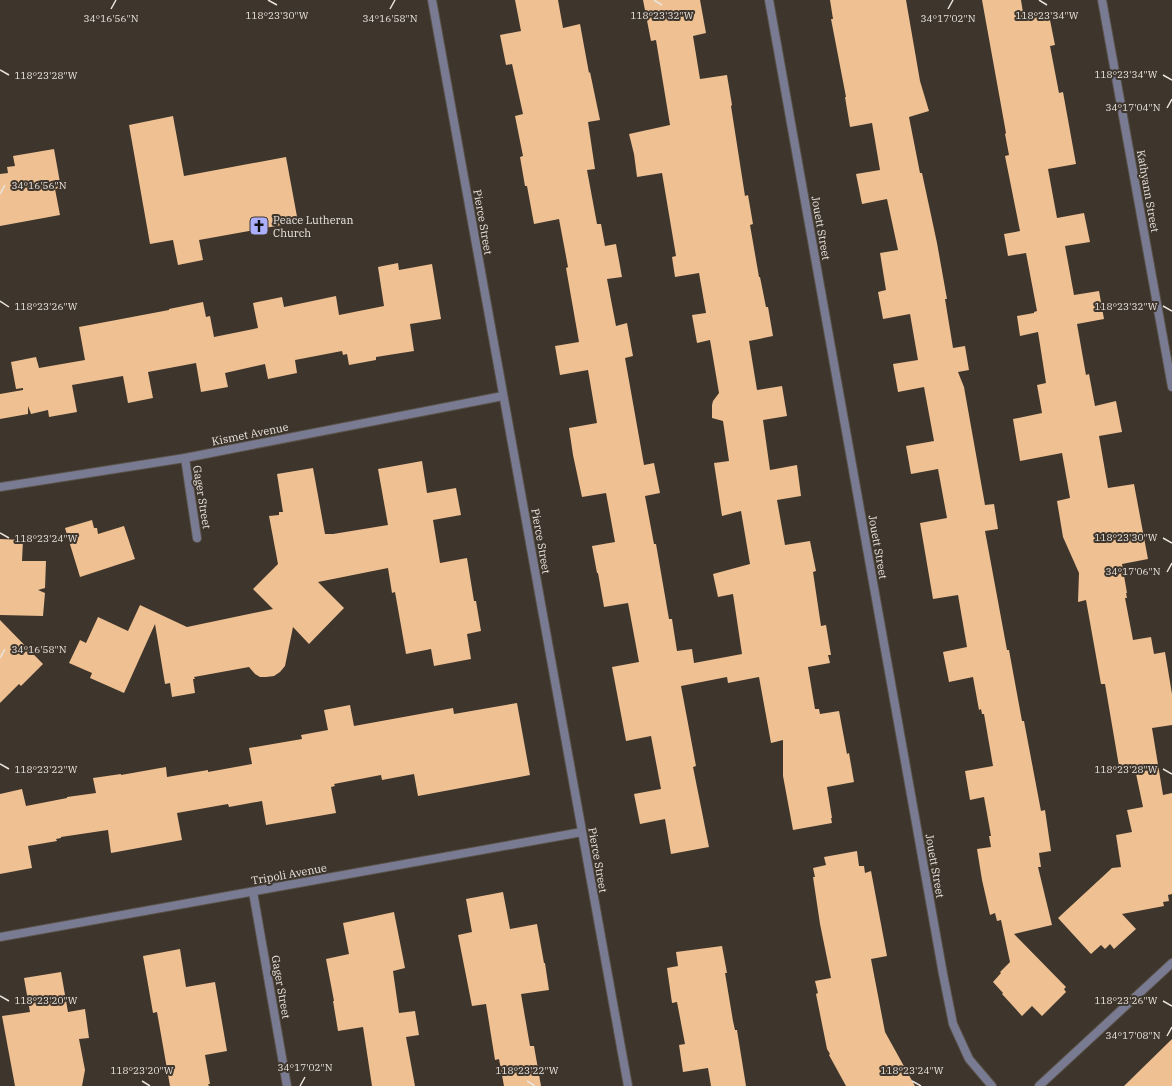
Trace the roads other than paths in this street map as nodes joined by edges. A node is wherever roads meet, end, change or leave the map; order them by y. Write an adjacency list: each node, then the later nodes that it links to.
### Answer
1 (432, 0): 5 (street, Pierce Street)
2 (769, 0): 15 (street, Jouett Street)
3 (1102, 0): 4 (street, Kathyann Street)
4 (1172, 387)
5 (503, 396): 6 (street, Kismet Avenue); 9 (street, Pierce Street)
6 (185, 458): 7 (street, Kismet Avenue); 8 (street, Gager Street)
7 (0, 487)
8 (197, 538)
9 (582, 832): 10 (street, Tripoli Avenue); 14 (street, Pierce Street)
10 (253, 892): 11 (street, Tripoli Avenue); 13 (street, Gager Street)
11 (0, 937)
12 (1172, 963): 16 (street)
13 (287, 1086)
14 (628, 1086)
15 (992, 1086)
16 (1039, 1086)

